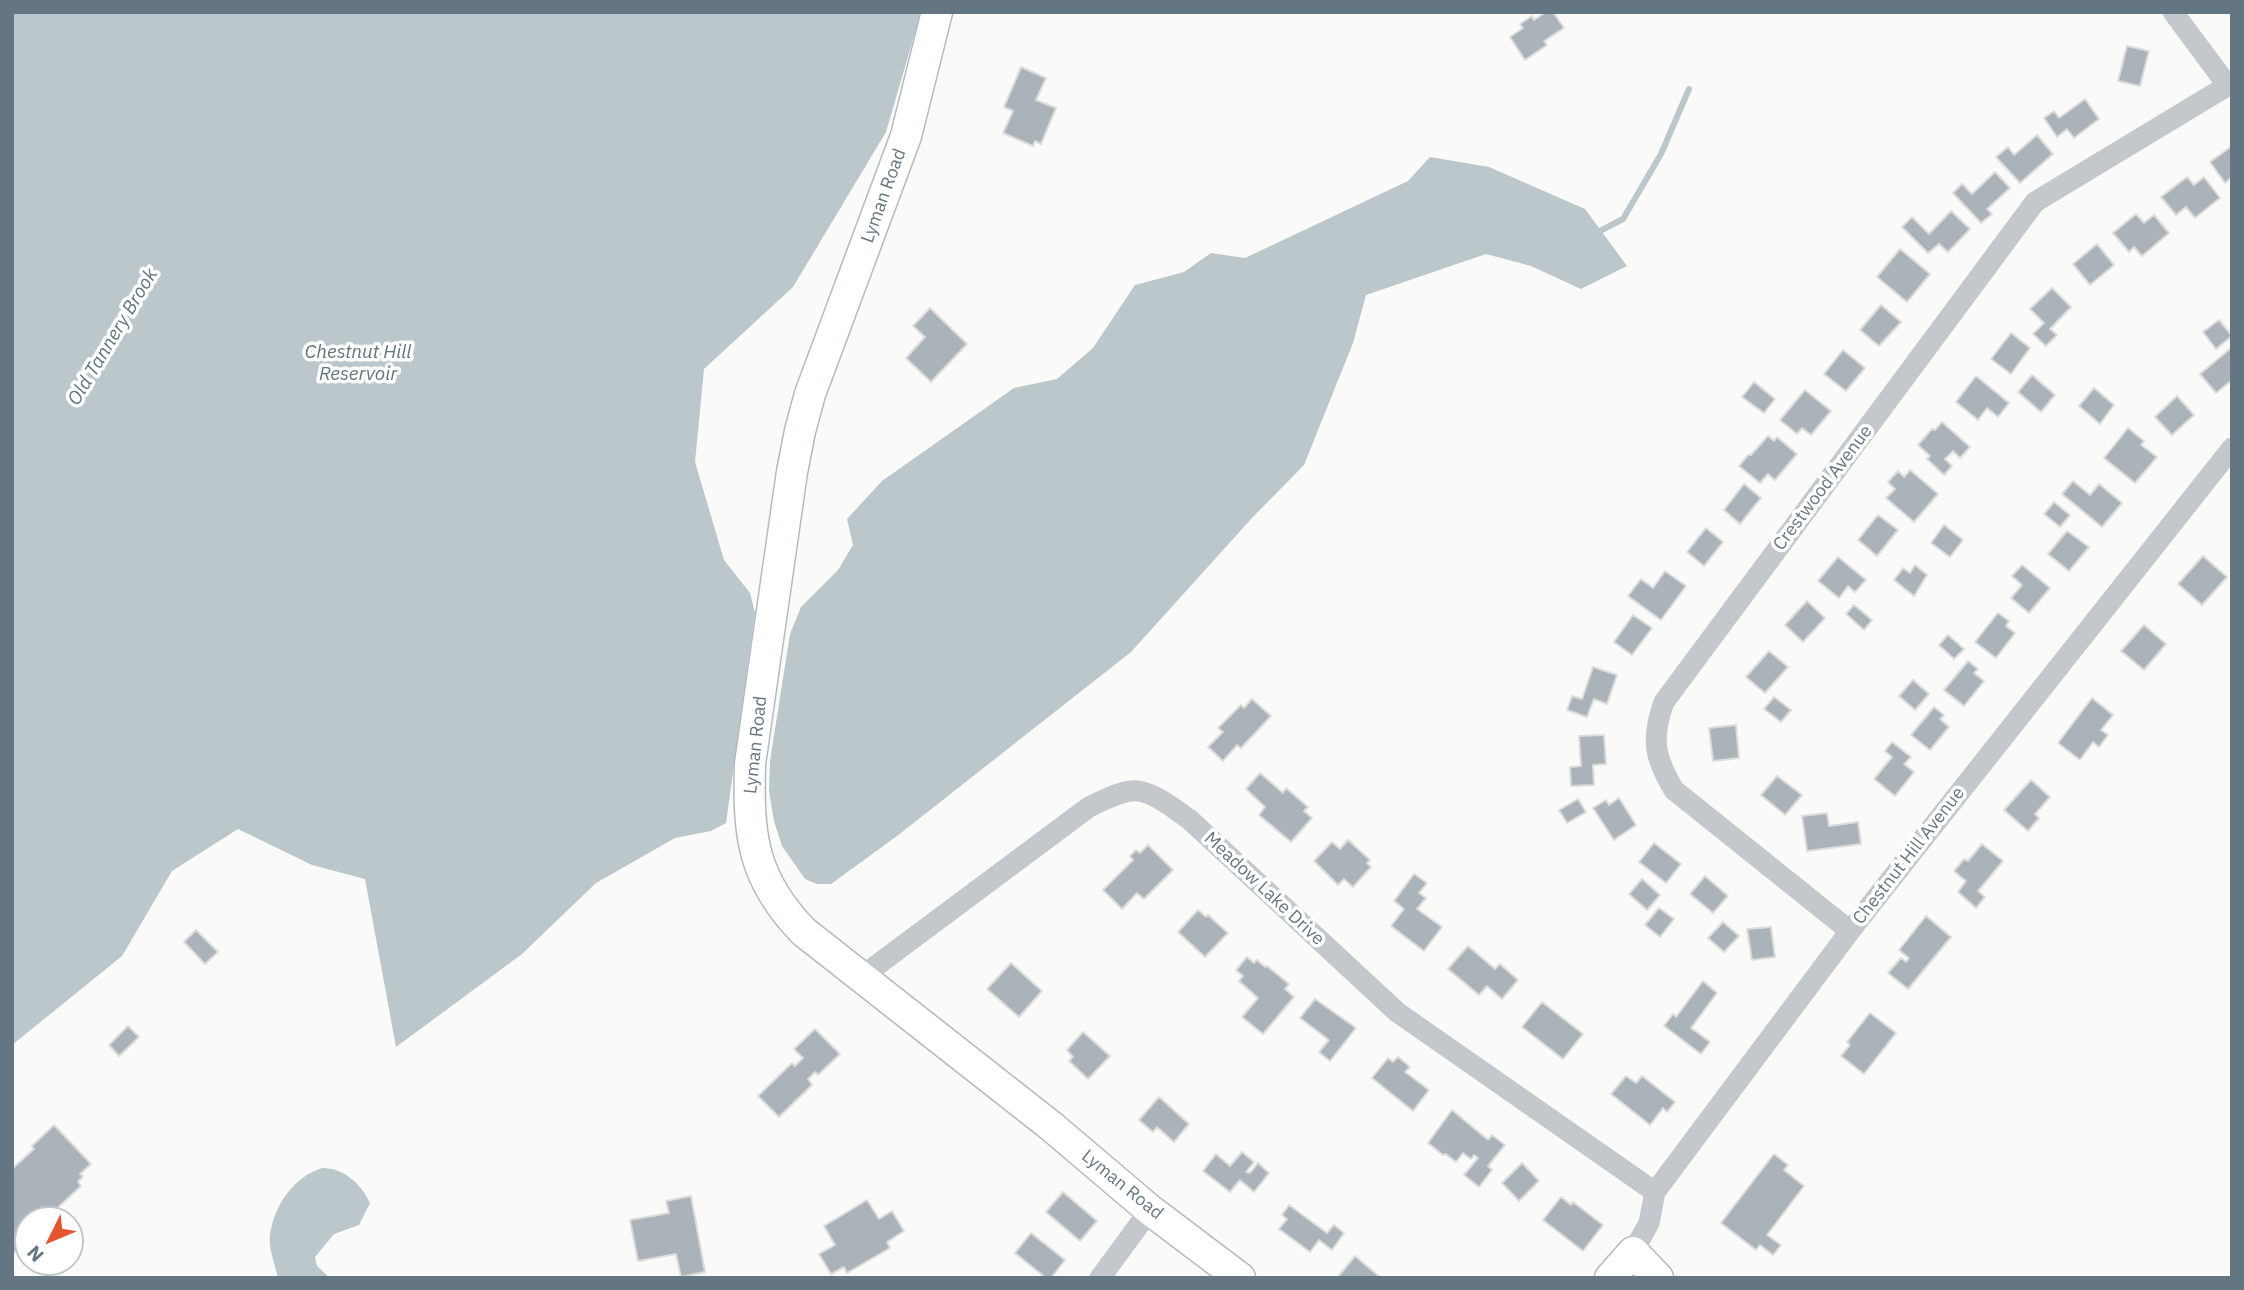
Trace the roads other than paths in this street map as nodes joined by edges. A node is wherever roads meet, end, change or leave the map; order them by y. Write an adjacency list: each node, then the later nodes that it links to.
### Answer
1 (937, 12): 6 (street, Lyman Road)
2 (2173, 12): 3 (street)
3 (2230, 85): 5 (street, Crestwood Avenue)
4 (2232, 449): 5 (street, Chestnut Hill Avenue)
5 (1850, 931): 7 (street, Chestnut Hill Avenue)
6 (861, 977): 7 (street, Meadow Lake Drive); 8 (street, Lyman Road)
7 (1655, 1192): 9 (street, Chestnut Hill Avenue)
8 (1150, 1210): 10 (street); 11 (street, Lyman Road)
9 (1633, 1252): 12 (street, Chestnut Hill Avenue); 13 (street)
10 (1100, 1278)
11 (1240, 1278)
12 (1610, 1278)
13 (1658, 1278)

